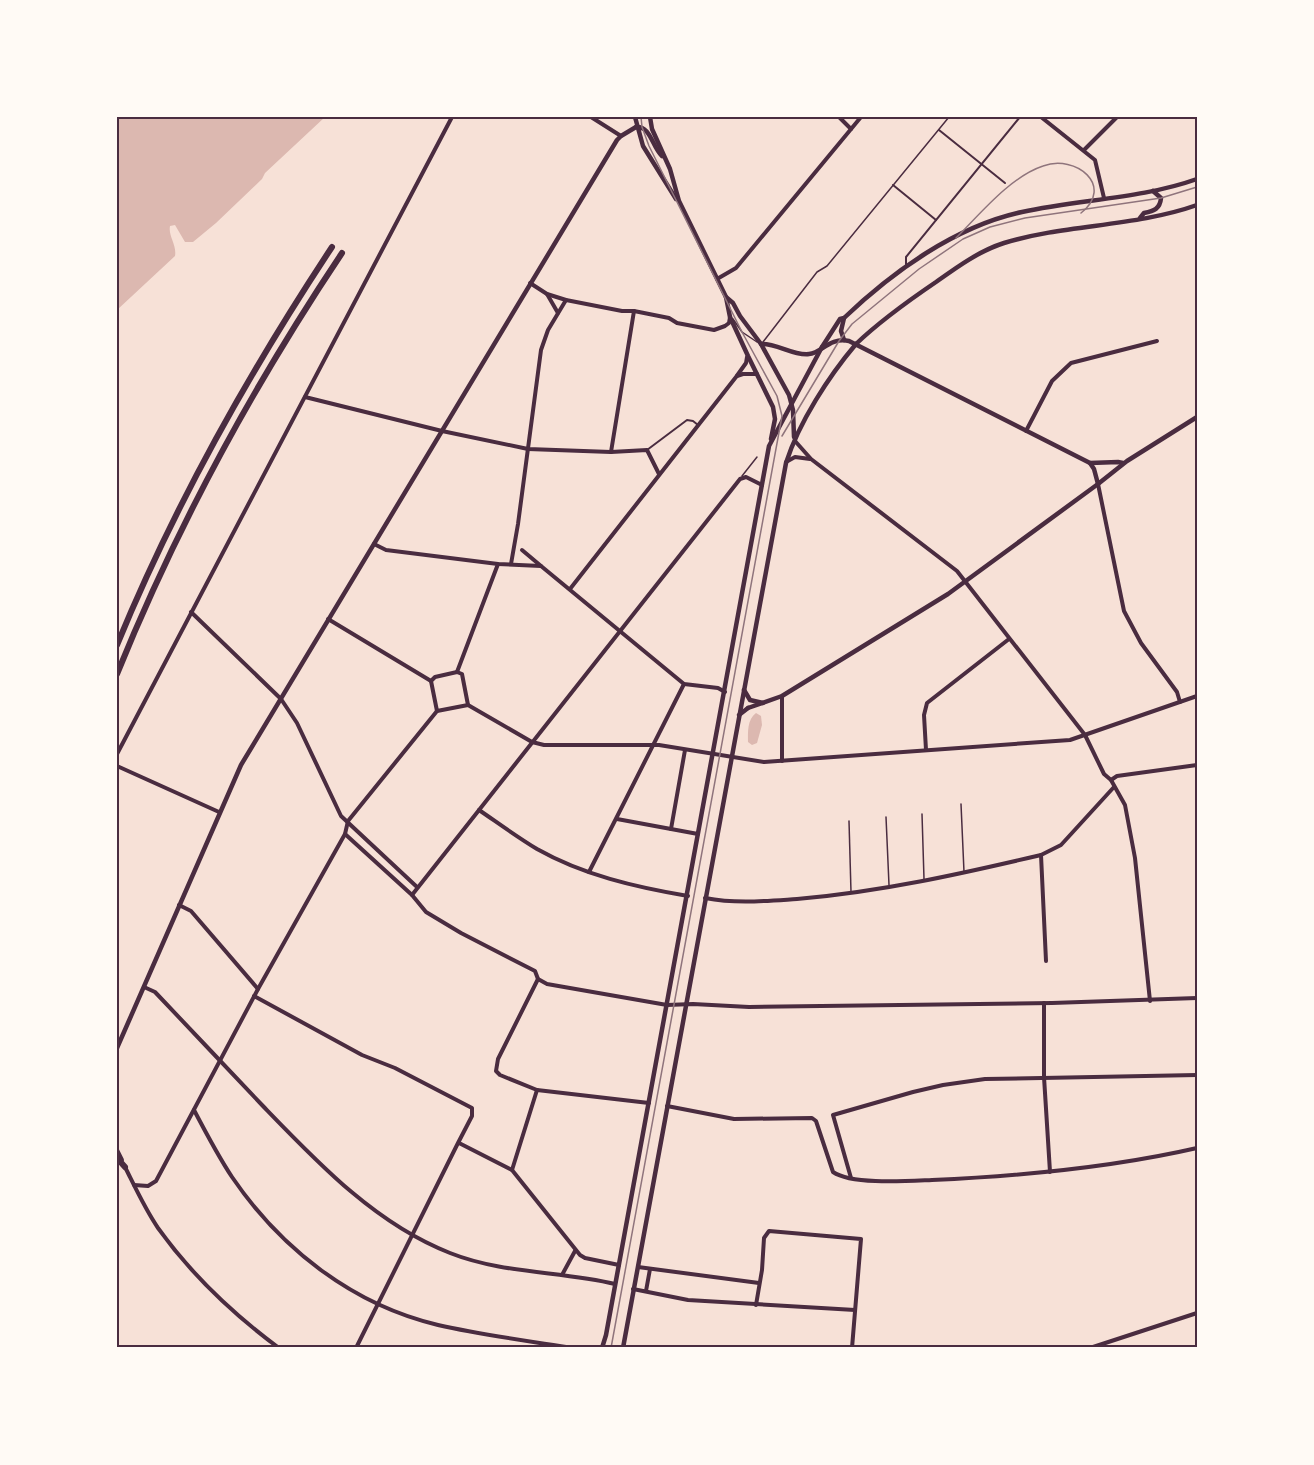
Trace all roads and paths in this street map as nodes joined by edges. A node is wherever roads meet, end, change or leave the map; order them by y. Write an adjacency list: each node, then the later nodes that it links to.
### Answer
1 (452, 117): 47 (street)
2 (591, 117): 14 (street)
3 (635, 117): 11 (main road)
4 (649, 117): 11 (main road); 16 (main road)
5 (838, 117): 12 (street)
6 (861, 117): 12 (street)
7 (949, 117): 13 (lane)
8 (1020, 117): 17 (street)
9 (1041, 117): 15 (street)
10 (1117, 117): 15 (street)
11 (636, 127): 14 (main road); 16 (main road); 23 (main road)
12 (851, 129): 30 (street)
13 (939, 130): 17 (street); 20 (lane)
14 (621, 136): 31 (main road)
15 (1084, 150): 22 (street)
16 (664, 157): 23 (main road)
17 (981, 164): 19 (street); 26 (street)
18 (1197, 179): 21 (main road)
19 (1005, 183)
20 (893, 185): 26 (street); 41 (lane)
21 (1152, 191): 22 (main road); 25 (main road)
22 (1104, 198): 29 (main road)
23 (679, 201): 30 (main road)
24 (1197, 205): 25 (main road)
25 (1140, 218): 42 (main road)
26 (936, 220): 29 (street)
27 (332, 247): 78 (highway)
28 (342, 253): 80 (highway)
29 (906, 267): 38 (main road)
30 (717, 279): 33 (main road)
31 (530, 283): 32 (street); 51 (main road)
32 (547, 294): 34 (street); 36 (street)
33 (726, 297): 37 (main road); 41 (main road)
34 (566, 300): 35 (street); 36 (street)
35 (634, 311): 37 (street); 57 (street)
36 (558, 313): 55 (street)
37 (731, 317): 41 (lane); 44 (main road)
38 (844, 318): 39 (main road); 43 (main road)
39 (844, 340): 42 (main road); 43 (main road)
40 (1157, 341): 52 (street)
41 (761, 344): 43 (main road); 48 (main road)
42 (856, 344): 52 (main road); 53 (main road)
43 (822, 347): 48 (main road)
44 (748, 356): 45 (main road); 46 (street)
45 (756, 374): 46 (street); 54 (main road)
46 (736, 377): 50 (street)
47 (305, 397): 51 (street); 74 (street)
48 (792, 403): 53 (main road); 54 (main road)
49 (1197, 417): 62 (main road)
50 (698, 425): 56 (street); 63 (street)
51 (442, 431): 55 (street); 67 (main road)
52 (1026, 431): 61 (main road)
53 (794, 437): 59 (street); 60 (main road)
54 (770, 446): 66 (main road)
55 (528, 449): 57 (street); 70 (street)
56 (647, 450): 57 (street); 63 (street)
57 (611, 452)
58 (757, 457): 64 (lane)
59 (811, 459): 60 (street); 72 (street)
60 (786, 463): 83 (main road)
61 (1090, 463): 62 (main road); 65 (main road)
62 (1123, 463): 65 (main road)
63 (659, 474): 73 (street)
64 (740, 479): 66 (street); 76 (street)
65 (1098, 484): 72 (main road); 88 (street)
66 (763, 485): 84 (main road)
67 (374, 543): 69 (street); 75 (main road)
68 (522, 550): 71 (street)
69 (498, 564): 70 (street); 79 (street)
70 (511, 564): 71 (street)
71 (541, 566): 73 (street)
72 (965, 581): 77 (street); 85 (main road)
73 (570, 589): 76 (street)
74 (191, 612): 87 (street); 98 (street)
75 (328, 618): 81 (street); 87 (main road)
76 (620, 632): 82 (street); 94 (street)
77 (1009, 639): 93 (street); 97 (street)
78 (117, 645)
79 (457, 672): 81 (street); 90 (street)
80 (117, 674)
81 (431, 681): 91 (street)
82 (684, 684): 84 (street); 95 (street)
83 (744, 687): 89 (main road); 92 (main road)
84 (725, 692): 99 (main road)
85 (782, 696): 89 (main road); 101 (street)
86 (1197, 696): 88 (street)
87 (280, 699): 108 (main road); 112 (street)
88 (1180, 702): 93 (street)
89 (763, 703): 92 (main road)
90 (468, 705): 91 (street); 94 (street)
91 (437, 711): 112 (street)
92 (739, 715): 100 (main road)
93 (1085, 735): 97 (street); 104 (street)
94 (532, 742): 95 (street); 107 (street)
95 (653, 745): 96 (street); 111 (street)
96 (685, 750): 99 (street); 114 (street)
97 (926, 750): 101 (street)
98 (117, 754)
99 (713, 755): 100 (street); 116 (main road)
100 (728, 757): 101 (street); 126 (main road)
101 (782, 761)
102 (1197, 765): 104 (street)
103 (117, 766): 108 (street)
104 (1111, 780): 105 (street)
105 (1114, 787): 117 (street); 134 (street)
106 (961, 804): 119 (lane)
107 (479, 810): 118 (street); 121 (street)
108 (219, 812): 127 (main road)
109 (922, 814): 120 (lane)
110 (886, 817): 122 (lane)
111 (617, 819): 114 (street); 118 (street)
112 (348, 821): 115 (street); 121 (street)
113 (849, 821): 123 (lane)
114 (671, 829): 116 (street)
115 (345, 834): 124 (street); 131 (street)
116 (699, 834): 125 (main road)
117 (1041, 855): 119 (street); 128 (street)
118 (589, 872): 125 (street)
119 (964, 873): 120 (street)
120 (924, 882): 122 (street)
121 (417, 887): 124 (street)
122 (889, 888): 123 (street)
123 (851, 893): 126 (street)
124 (412, 895): 129 (street)
125 (688, 896): 137 (main road)
126 (705, 898): 136 (main road)
127 (179, 905): 130 (main road); 131 (street)
128 (1046, 961)
129 (538, 979): 137 (street); 142 (street)
130 (144, 987): 138 (main road); 139 (street)
131 (258, 989): 132 (street)
132 (254, 996): 139 (street); 146 (street)
133 (1197, 998): 134 (street)
134 (1150, 1001): 135 (street)
135 (1044, 1003): 136 (street); 141 (street)
136 (686, 1004): 137 (street); 144 (main road)
137 (667, 1005): 143 (main road)
138 (117, 1048)
139 (220, 1061): 145 (street); 155 (street)
140 (1197, 1075): 141 (street)
141 (1044, 1077): 152 (street); 153 (street)
142 (537, 1090): 143 (street); 151 (street)
143 (649, 1103): 157 (main road)
144 (667, 1106): 153 (street); 158 (main road)
145 (194, 1109): 154 (street); 165 (street)
146 (458, 1143): 151 (street); 155 (street)
147 (1197, 1148): 152 (street)
148 (117, 1150): 150 (street)
149 (117, 1158): 150 (highway)
150 (125, 1167): 154 (street)
151 (512, 1170): 156 (street)
152 (1050, 1172): 153 (street)
153 (851, 1178)
154 (134, 1185): 170 (street)
155 (412, 1236): 160 (street); 165 (street)
156 (575, 1251): 157 (street); 160 (street)
157 (619, 1264): 162 (main road)
158 (637, 1266): 159 (street); 163 (main road)
159 (650, 1269): 161 (street); 164 (street)
160 (562, 1275): 162 (street)
161 (759, 1283): 166 (street); 167 (street)
162 (615, 1284): 173 (main road)
163 (633, 1289): 164 (street); 174 (main road)
164 (646, 1291): 166 (street)
165 (378, 1304): 171 (street); 172 (street)
166 (756, 1305): 167 (street)
167 (855, 1310): 175 (street)
168 (1197, 1313): 169 (street)
169 (1109, 1346): 176 (street)
170 (279, 1348)
171 (356, 1348)
172 (573, 1348)
173 (602, 1348)
174 (623, 1348)
175 (852, 1348)
176 (1090, 1348)

